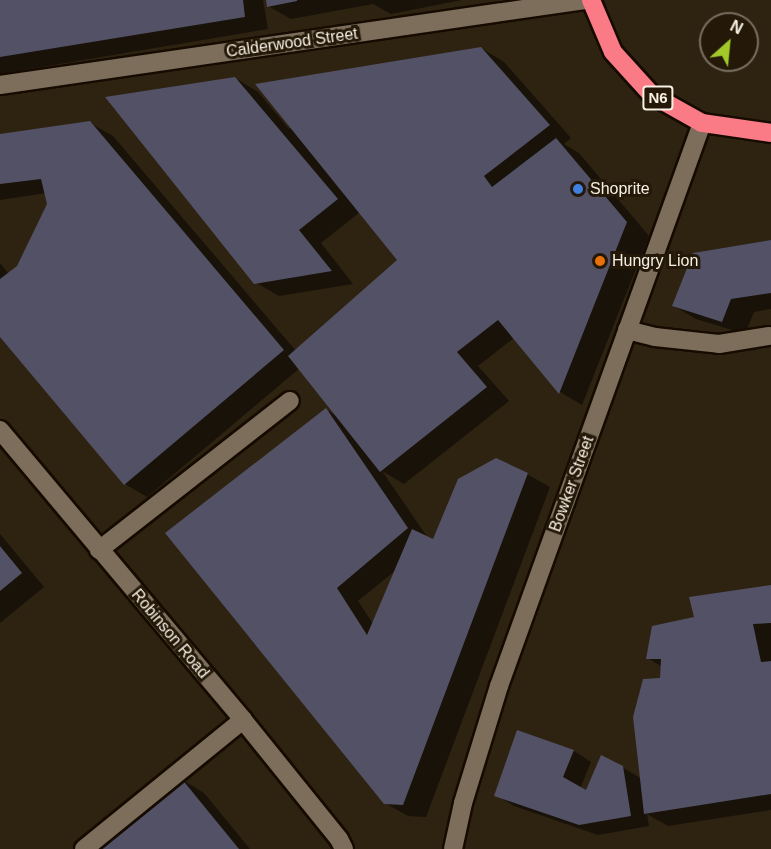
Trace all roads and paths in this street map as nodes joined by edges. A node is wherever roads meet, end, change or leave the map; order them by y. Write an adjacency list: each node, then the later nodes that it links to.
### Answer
1 (585, 0): 3 (street, Calderwood Street)
2 (591, 0): 4 (highway, N6)
3 (0, 86)
4 (702, 123): 5 (highway, N6); 6 (street, Bowker Street)
5 (771, 133)
6 (627, 330): 7 (street); 15 (street, Bowker Street)
7 (769, 336)
8 (290, 401): 10 (street)
9 (0, 430): 10 (street, Robinson Road)
10 (99, 550): 11 (street, Robinson Road)
11 (243, 720): 12 (street, Robinson Road); 13 (street)
12 (341, 844): 14 (street)
13 (84, 849)
14 (356, 849)
15 (453, 849)

